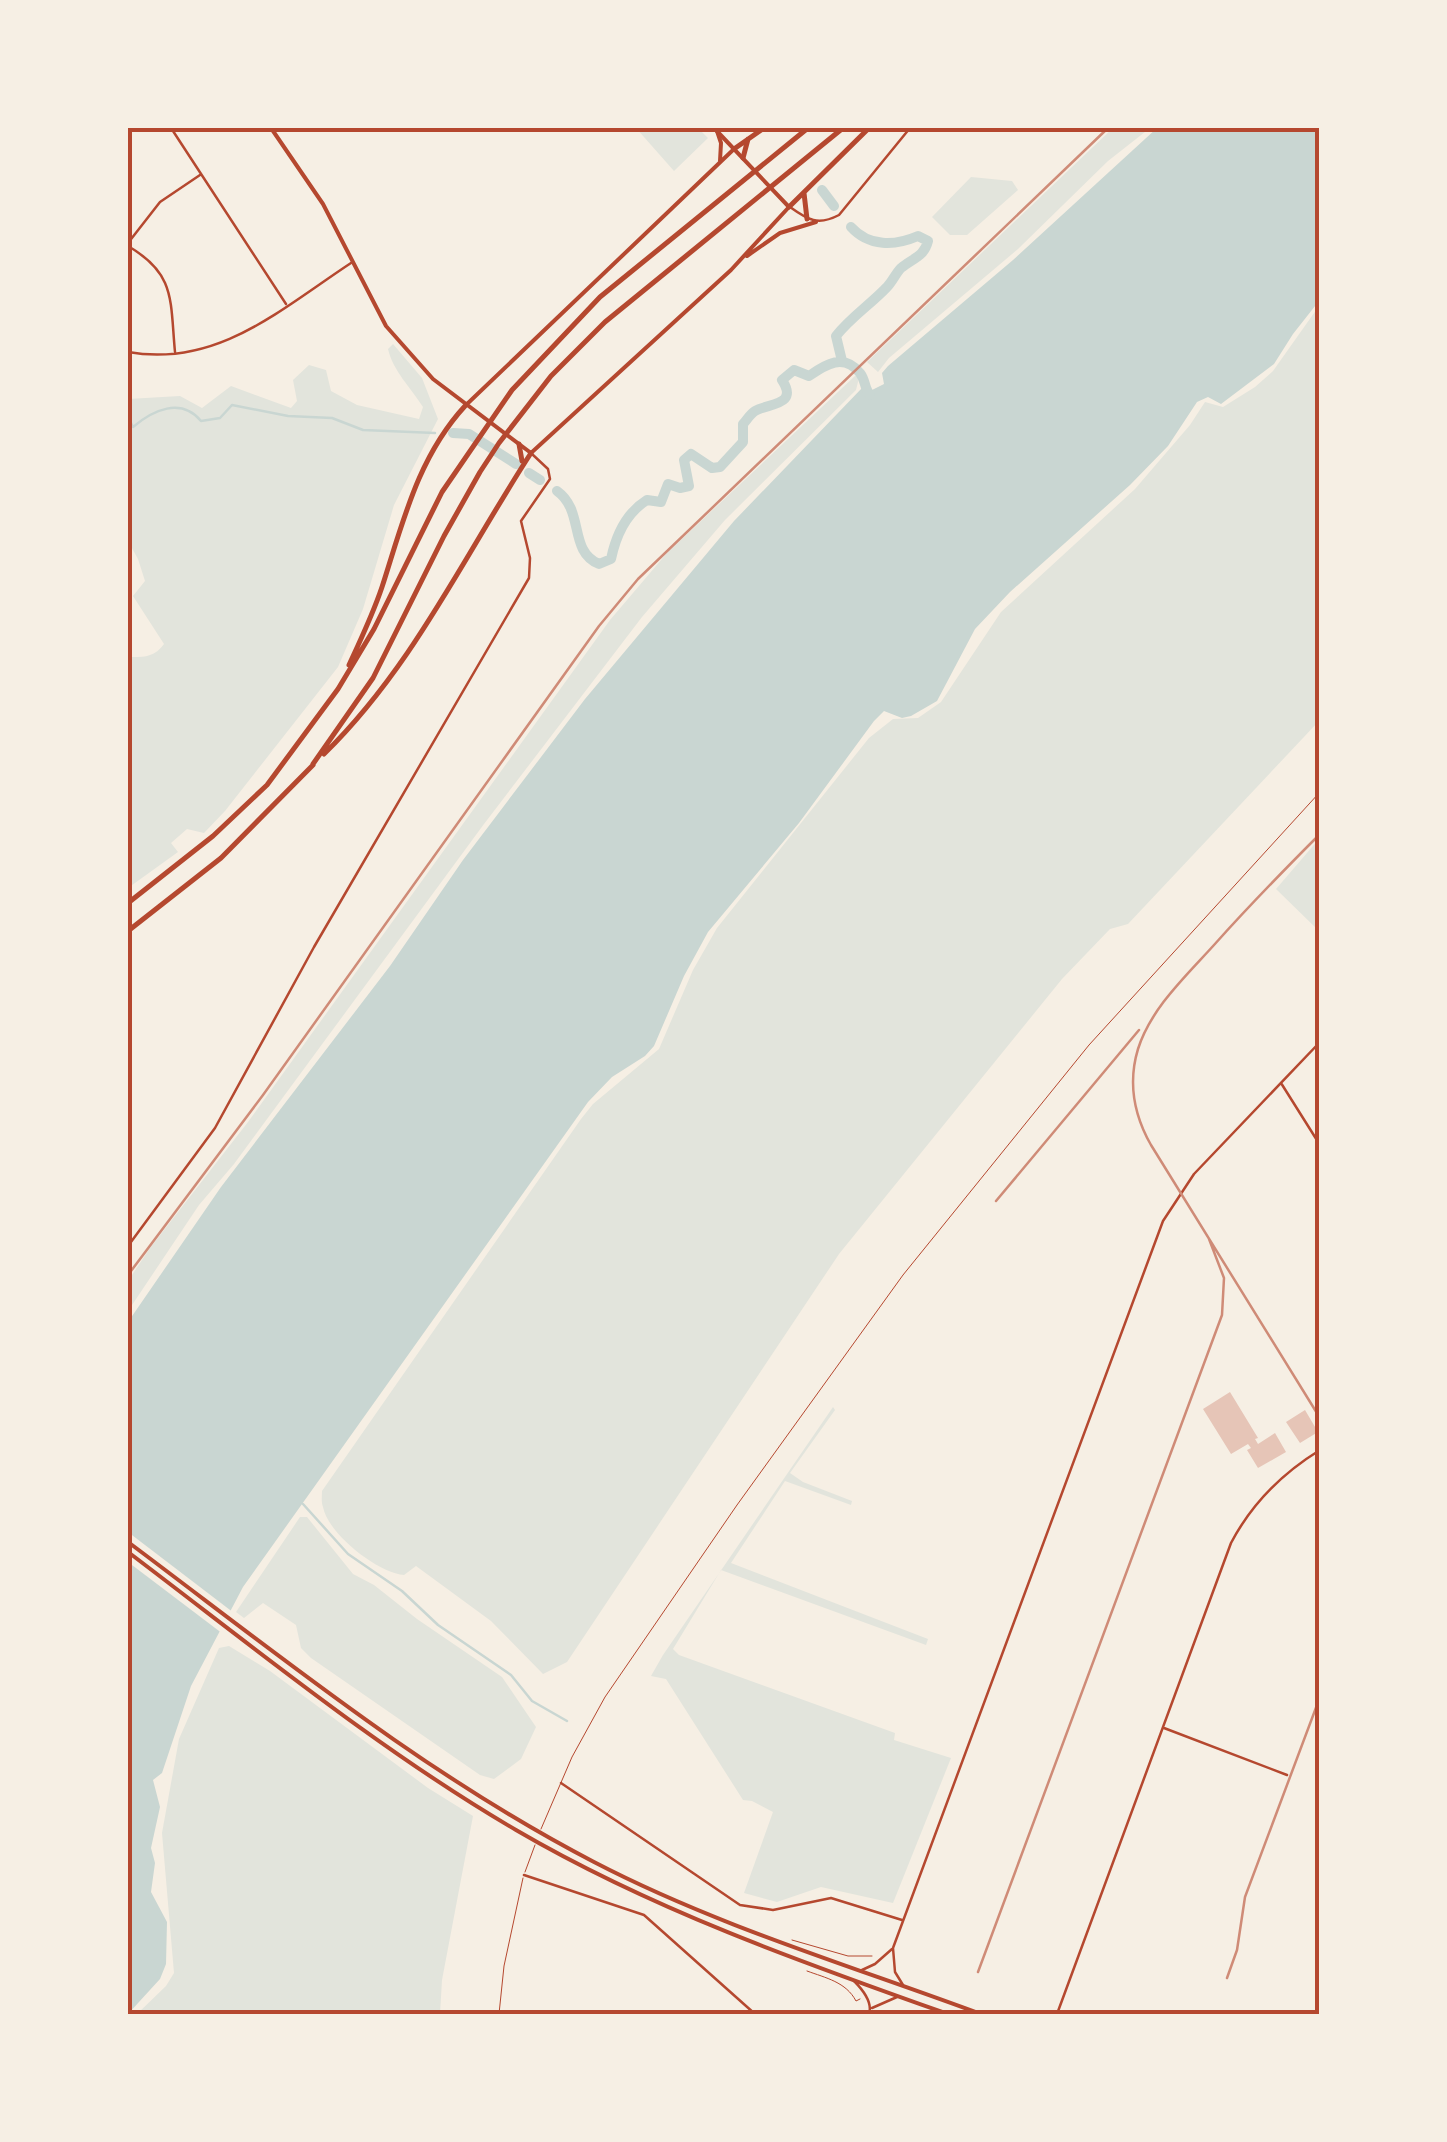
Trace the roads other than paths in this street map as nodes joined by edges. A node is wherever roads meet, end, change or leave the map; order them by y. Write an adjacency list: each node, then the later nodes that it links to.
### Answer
1 (271, 128): 20 (main road)
2 (764, 128): 9 (highway)
3 (808, 128): 28 (highway)
4 (843, 128): 29 (highway)
5 (868, 128): 14 (highway)
6 (910, 128): 17 (street)
7 (715, 129): 10 (main road); 12 (main road)
8 (173, 132): 13 (street)
9 (750, 137): 10 (highway); 11 (highway)
10 (734, 148): 11 (main road); 12 (main road)
11 (743, 158): 15 (main road)
12 (720, 162): 24 (main road)
13 (200, 175): 18 (street); 21 (street)
14 (804, 193): 15 (highway); 16 (highway)
15 (789, 206): 16 (street); 19 (main road)
16 (807, 219): 17 (street)
17 (816, 222): 19 (main road)
18 (128, 245): 23 (street)
19 (743, 259): 26 (main road)
20 (354, 261): 21 (street); 24 (main road)
21 (286, 306): 23 (street)
22 (128, 352): 23 (street)
23 (175, 353)
24 (466, 406): 25 (main road); 28 (highway)
25 (519, 444): 26 (main road); 27 (highway)
26 (531, 452): 27 (highway); 36 (street)
27 (520, 469): 29 (highway)
28 (338, 689): 31 (highway)
29 (314, 764): 32 (highway)
30 (1320, 792): 42 (lane)
31 (128, 903)
32 (128, 931)
33 (1320, 1042): 34 (street)
34 (1281, 1083): 35 (street); 44 (street)
35 (1320, 1145)
36 (128, 1246)
37 (1320, 1450): 40 (street)
38 (128, 1542): 46 (main road)
39 (128, 1552): 47 (main road)
40 (1163, 1727): 41 (street); 56 (street)
41 (1287, 1775)
42 (561, 1783): 43 (lane); 44 (street)
43 (524, 1875): 51 (lane); 52 (street)
44 (904, 1920): 45 (street)
45 (893, 1948): 46 (street); 48 (street)
46 (861, 1970): 48 (main road)
47 (851, 1978): 49 (main road); 50 (street)
48 (903, 1985): 55 (main road)
49 (899, 1997): 50 (street); 54 (main road)
50 (871, 2009): 53 (street)
51 (499, 2014)
52 (754, 2014)
53 (869, 2014)
54 (948, 2014)
55 (981, 2014)
56 (1058, 2014)

